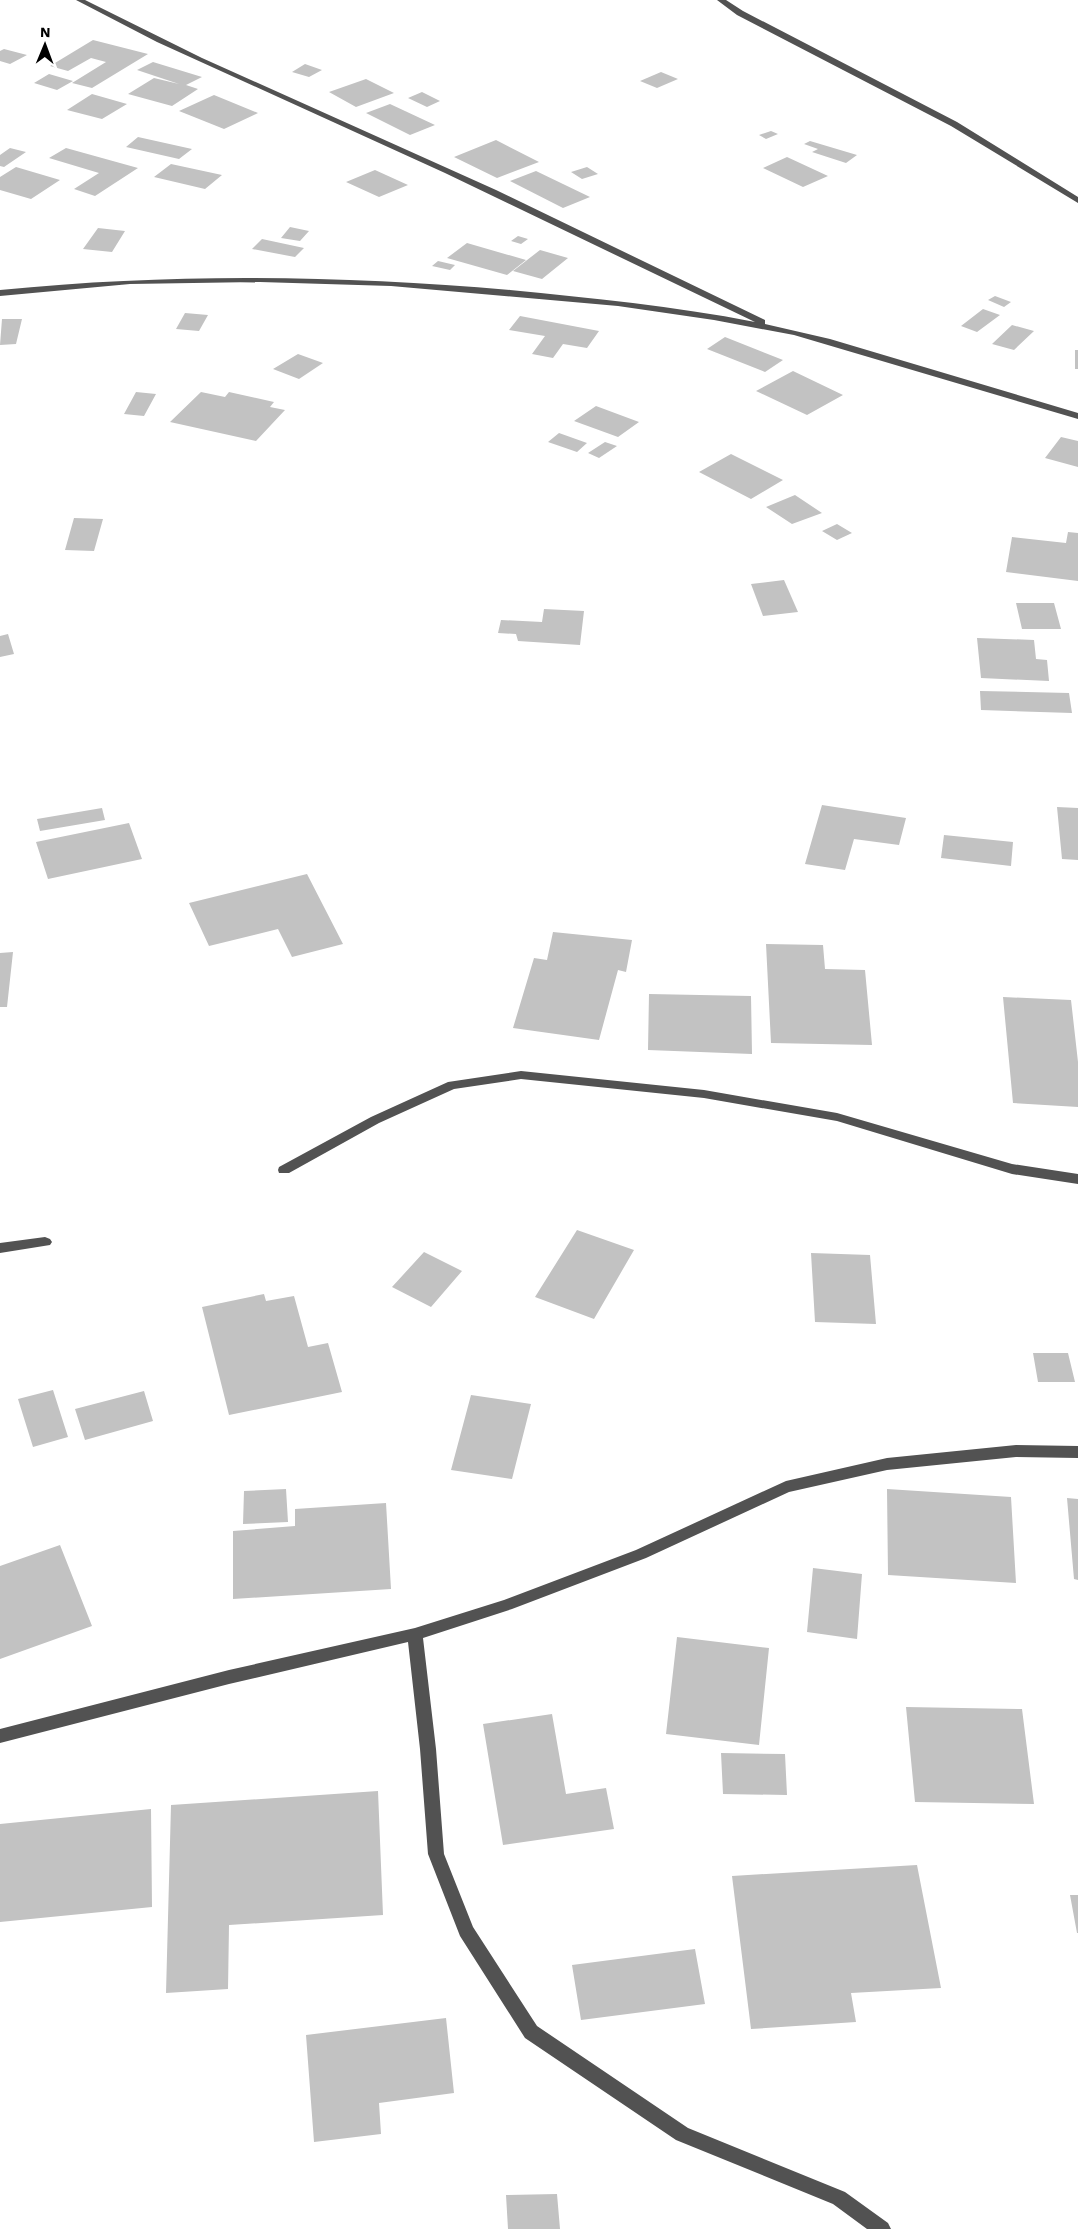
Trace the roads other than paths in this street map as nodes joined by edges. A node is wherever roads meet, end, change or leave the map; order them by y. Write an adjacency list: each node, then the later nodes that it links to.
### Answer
1 (80, 0): 5 (street)
2 (721, 0): 3 (street)
3 (1078, 201)
4 (0, 292): 5 (street)
5 (777, 329): 6 (street)
6 (1078, 416)
7 (284, 1170): 8 (street)
8 (1078, 1179)
9 (45, 1242): 10 (street)
10 (0, 1248)
11 (1078, 1452): 12 (street)
12 (415, 1634): 13 (street); 14 (street)
13 (0, 1736)
14 (882, 2229)

